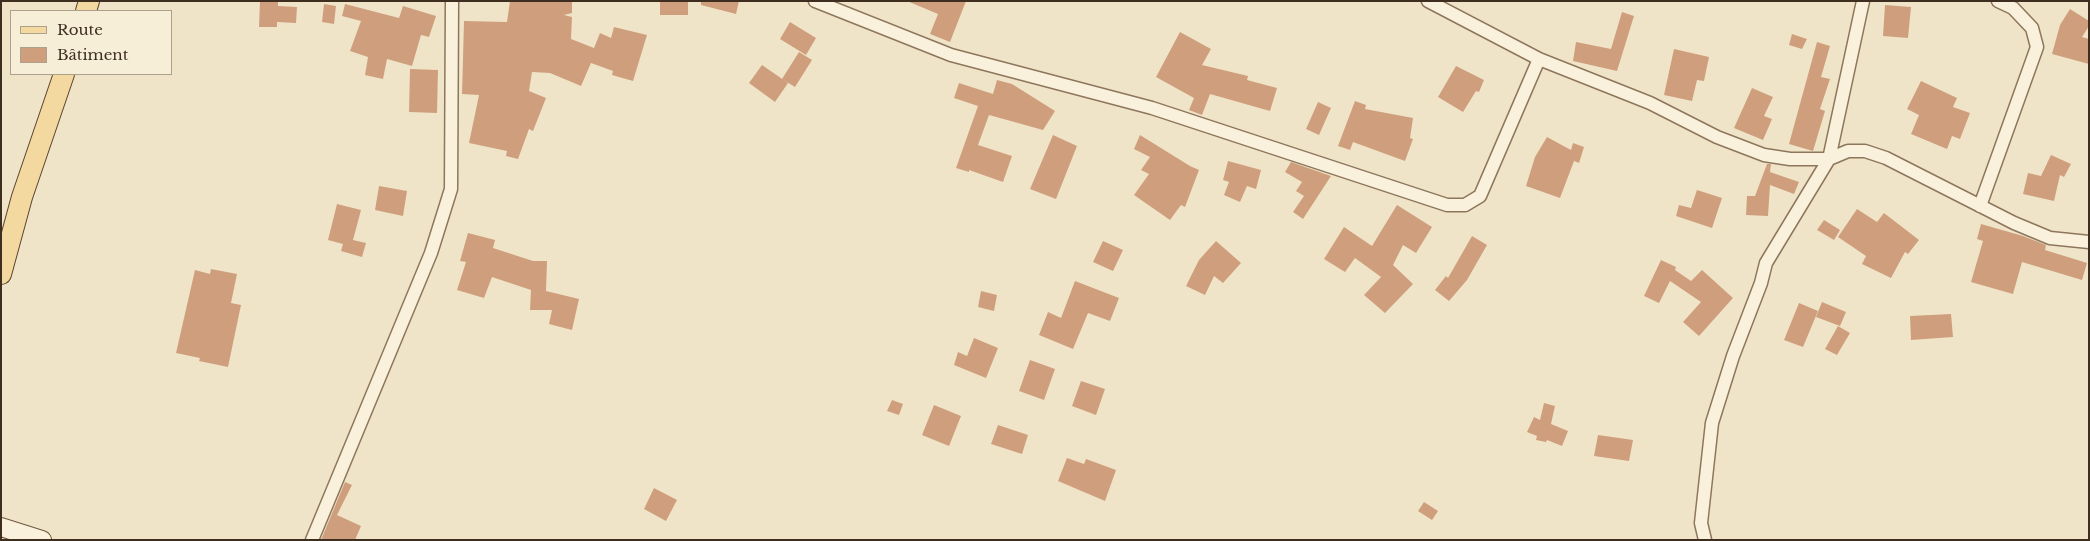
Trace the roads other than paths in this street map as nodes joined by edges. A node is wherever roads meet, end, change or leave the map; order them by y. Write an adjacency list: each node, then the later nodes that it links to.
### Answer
1 (452, 1): 14 (street)
2 (815, 1): 6 (street)
3 (1428, 1): 6 (street)
4 (1863, 1): 8 (street)
5 (1998, 1): 9 (street)
6 (1539, 59): 8 (street)
7 (64, 75): 11 (main road)
8 (1829, 159): 9 (street); 15 (street)
9 (1980, 206): 10 (street)
10 (2089, 242)
11 (1, 274)
12 (1, 528): 13 (street)
13 (42, 540)
14 (312, 540)
15 (1705, 540)

